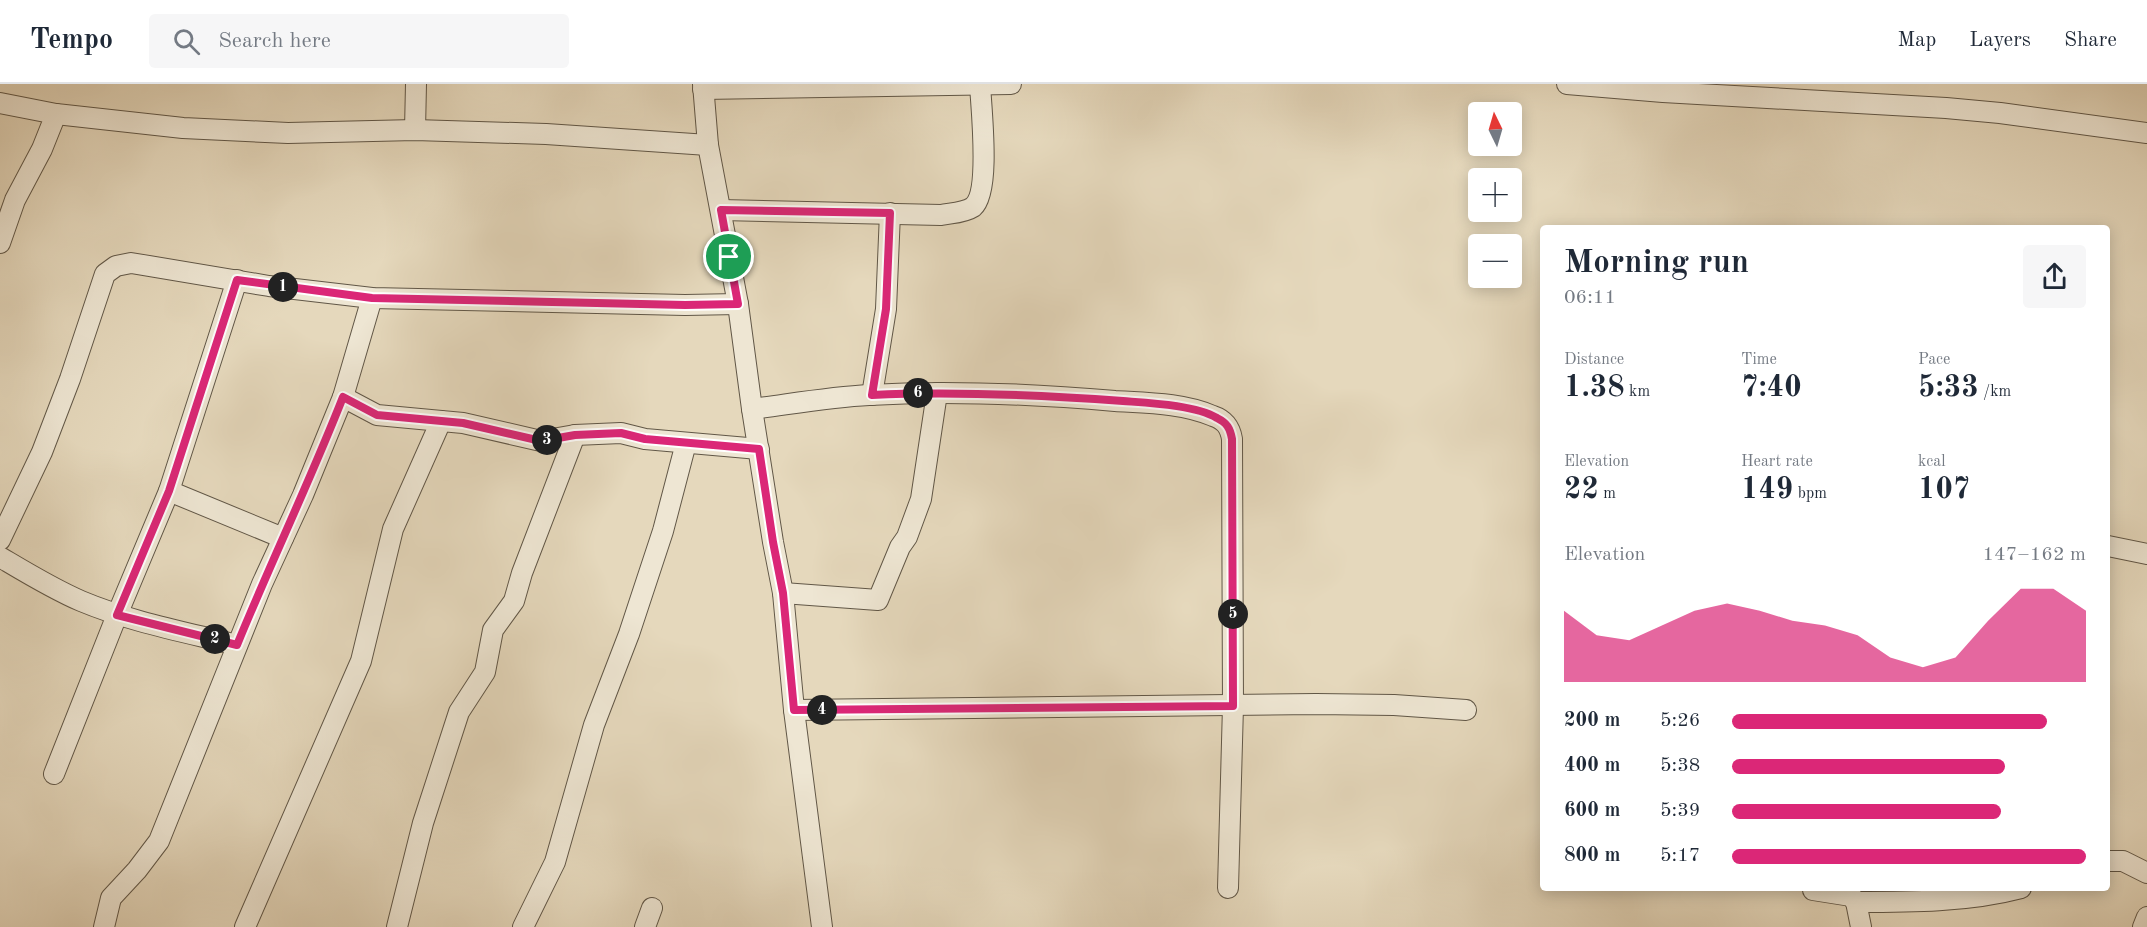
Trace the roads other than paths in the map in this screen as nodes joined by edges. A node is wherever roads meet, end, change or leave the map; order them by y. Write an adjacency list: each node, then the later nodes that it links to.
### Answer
1 (416, 84): 9 (street)
2 (1011, 84): 4 (street)
3 (1567, 84): 6 (street)
4 (980, 85): 5 (street); 13 (street)
5 (703, 87): 11 (street)
6 (1665, 88): 10 (street)
7 (0, 103): 8 (street)
8 (56, 114): 9 (street); 14 (street)
9 (415, 130): 11 (street)
10 (2147, 133)
11 (708, 146): 12 (street)
12 (721, 210): 13 (street); 17 (street)
13 (890, 213): 19 (street)
14 (0, 243)
15 (237, 280): 16 (street); 26 (street); 28 (street)
16 (372, 298): 17 (street); 20 (street)
17 (738, 304): 21 (street)
18 (938, 393): 19 (street); 32 (street); 35 (street)
19 (872, 395): 21 (street)
20 (343, 397): 22 (street); 27 (street)
21 (752, 409): 25 (street)
22 (441, 421): 23 (street); 48 (street)
23 (575, 435): 24 (street); 49 (street)
24 (686, 443): 25 (street); 50 (street)
25 (759, 449): 32 (street)
26 (169, 491): 27 (street); 33 (street)
27 (283, 538): 34 (street)
28 (0, 540)
29 (2110, 546): 30 (street)
30 (2147, 554)
31 (0, 557): 33 (street)
32 (783, 593): 36 (street)
33 (117, 615): 34 (street); 38 (street)
34 (237, 645): 47 (street)
35 (1233, 706): 36 (street); 37 (street); 41 (street)
36 (794, 710): 52 (street)
37 (1466, 710)
38 (54, 774)
39 (2110, 861): 40 (street)
40 (2147, 873)
41 (1228, 888)
42 (1819, 891): 44 (street)
43 (2002, 891): 44 (street)
44 (1856, 902): 53 (street)
45 (652, 908): 51 (street)
46 (2147, 917): 54 (street)
47 (104, 927)
48 (245, 927)
49 (397, 927)
50 (523, 927)
51 (645, 927)
52 (822, 927)
53 (1860, 927)
54 (2143, 927)

